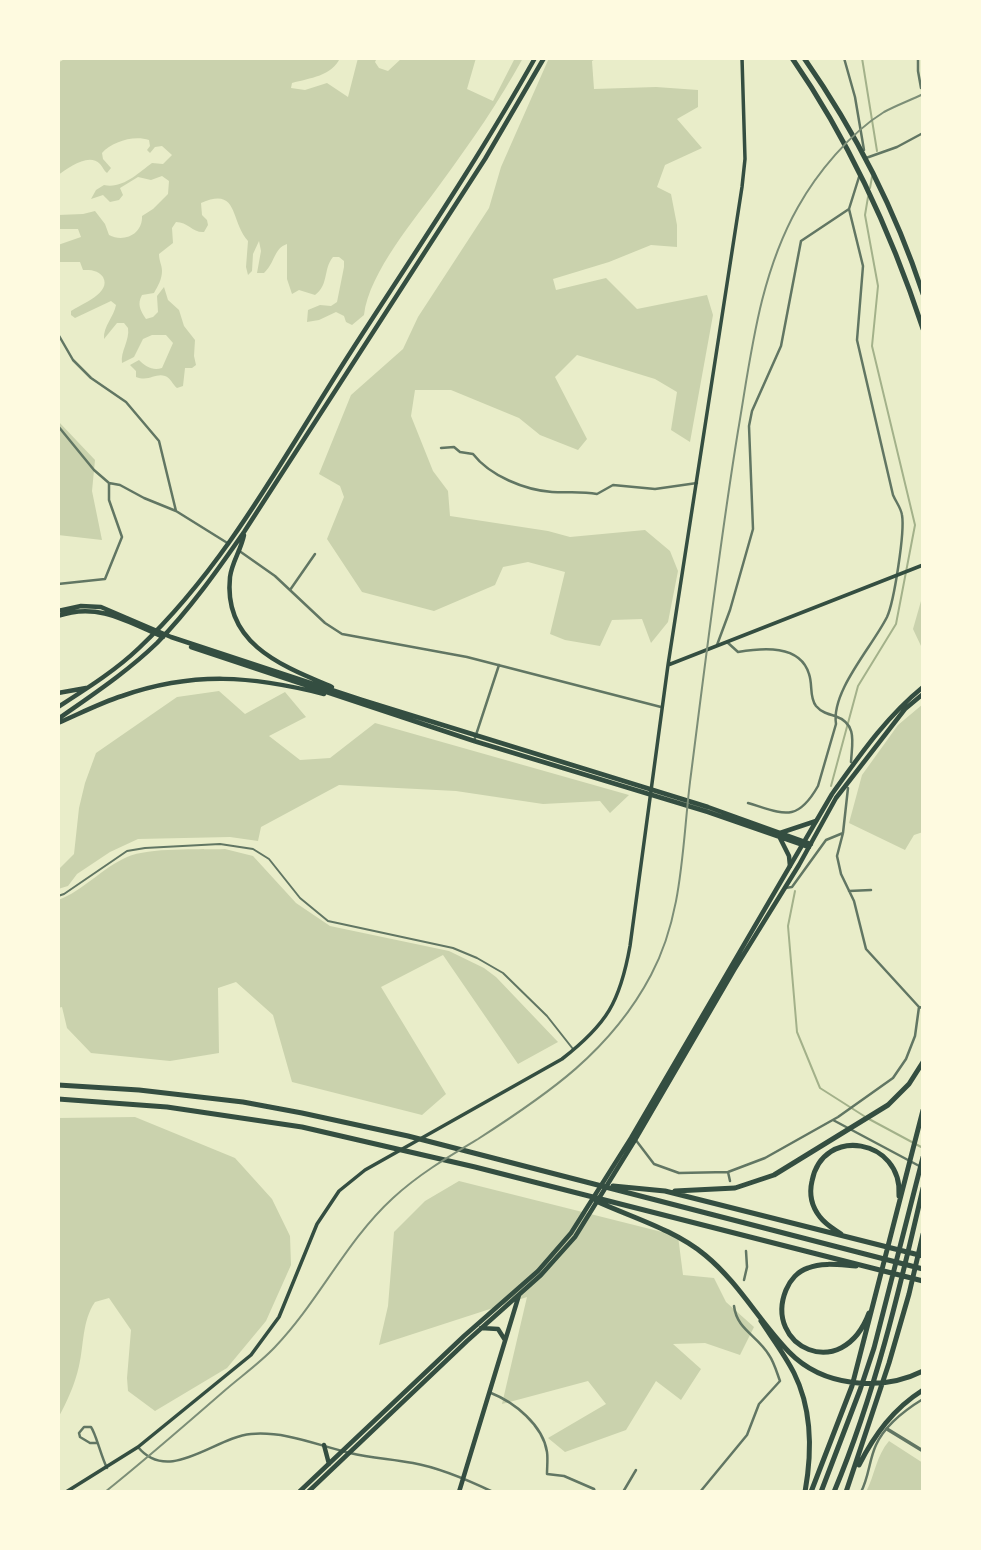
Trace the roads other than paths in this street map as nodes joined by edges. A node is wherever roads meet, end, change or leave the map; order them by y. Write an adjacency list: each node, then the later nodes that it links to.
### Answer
1 (544, 58): 20 (main road)
2 (742, 58): 17 (main road)
3 (792, 58): 13 (highway)
4 (804, 58): 12 (highway)
5 (844, 58): 10 (street)
6 (918, 58): 8 (street)
7 (534, 59): 31 (main road)
8 (921, 88)
9 (923, 134): 10 (street)
10 (866, 158): 11 (street)
11 (849, 209): 23 (street); 28 (street)
12 (923, 293)
13 (923, 329)
14 (58, 334): 19 (street)
15 (58, 426): 18 (street)
16 (440, 448): 17 (street)
17 (697, 482): 30 (main road)
18 (109, 483): 19 (street); 24 (street)
19 (176, 511): 25 (street)
20 (240, 543): 35 (main road); 39 (main road)
21 (315, 554): 25 (street)
22 (921, 566): 23 (main road)
23 (897, 575): 27 (main road); 38 (street)
24 (58, 583)
25 (290, 590): 29 (street)
26 (58, 613): 35 (main road)
27 (727, 642): 28 (main road); 38 (street)
28 (717, 646): 30 (main road)
29 (499, 665): 37 (street); 40 (street)
30 (668, 665): 37 (main road)
31 (90, 687): 33 (main road); 36 (main road)
32 (923, 687): 44 (main road)
33 (58, 693)
34 (923, 694): 48 (main road)
35 (362, 701): 39 (main road); 40 (main road)
36 (58, 707)
37 (663, 707): 55 (main road)
38 (835, 716): 41 (street); 43 (street)
39 (58, 721)
40 (475, 738): 46 (main road)
41 (851, 762)
42 (848, 788): 45 (street)
43 (748, 803)
44 (816, 821): 46 (main road); 47 (main road)
45 (843, 833): 50 (street); 52 (street)
46 (780, 835): 47 (main road); 49 (main road)
47 (803, 843): 48 (main road); 49 (main road)
48 (810, 846): 50 (main road)
49 (790, 866): 61 (main road)
50 (785, 888): 62 (main road)
51 (871, 890): 52 (street)
52 (849, 891): 54 (street)
53 (58, 896): 55 (lane)
54 (921, 1007): 60 (street)
55 (574, 1050): 94 (main road)
56 (923, 1062): 69 (highway)
57 (58, 1085): 68 (highway)
58 (58, 1099): 70 (highway)
59 (923, 1110): 72 (highway)
60 (833, 1120): 64 (street); 65 (street)
61 (634, 1133): 62 (street); 81 (main road)
62 (635, 1140): 65 (street); 83 (main road)
63 (923, 1157): 113 (highway)
64 (923, 1168)
65 (728, 1171): 66 (street)
66 (730, 1181)
67 (923, 1188): 114 (highway)
68 (637, 1191): 69 (highway); 77 (highway)
69 (665, 1191): 73 (highway)
70 (578, 1194): 76 (highway); 82 (highway)
71 (923, 1234): 102 (highway)
72 (892, 1235): 73 (highway); 79 (highway)
73 (844, 1237): 75 (highway)
74 (746, 1251): 78 (street)
75 (923, 1256)
76 (837, 1261): 79 (highway); 80 (highway)
77 (923, 1269)
78 (744, 1279)
79 (881, 1281): 112 (highway)
80 (923, 1281)
81 (522, 1285): 83 (main road); 95 (main road)
82 (738, 1287): 87 (highway); 111 (highway)
83 (519, 1293): 85 (main road); 86 (main road)
84 (734, 1306): 110 (street)
85 (481, 1328): 86 (main road); 97 (main road)
86 (505, 1342): 89 (main road)
87 (923, 1371)
88 (923, 1390): 102 (highway)
89 (490, 1393): 101 (main road); 108 (street)
90 (923, 1399): 91 (street)
91 (887, 1429): 96 (street); 116 (street)
92 (96, 1443): 92 (street); 99 (street)
93 (324, 1446): 94 (street); 95 (street); 98 (main road)
94 (138, 1447): 99 (main road)
95 (342, 1451): 97 (street); 98 (main road)
96 (923, 1451)
97 (350, 1453): 101 (street); 105 (main road)
98 (329, 1464): 104 (main road)
99 (107, 1468): 103 (main road)
100 (636, 1470): 109 (street)
101 (464, 1478): 106 (main road); 107 (street)
102 (851, 1480): 115 (highway)
103 (66, 1492)
104 (299, 1492)
105 (308, 1492)
106 (459, 1492)
107 (493, 1492)
108 (595, 1492)
109 (623, 1492)
110 (700, 1492)
111 (805, 1492)
112 (811, 1492)
113 (821, 1492)
114 (834, 1492)
115 (846, 1492)
116 (861, 1492)

